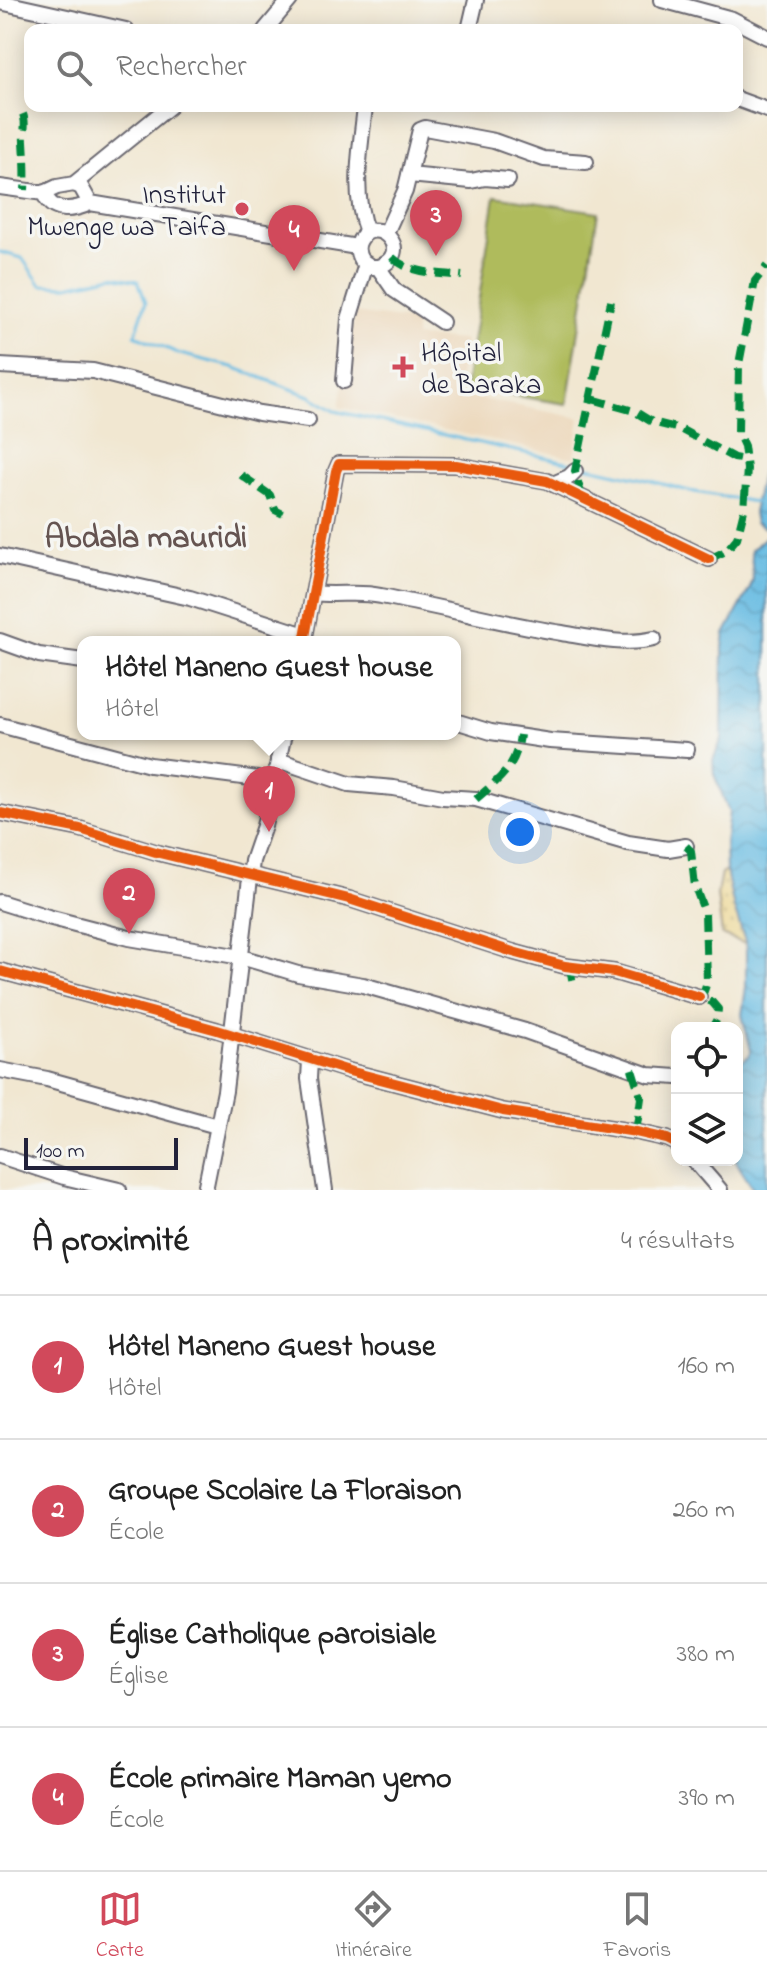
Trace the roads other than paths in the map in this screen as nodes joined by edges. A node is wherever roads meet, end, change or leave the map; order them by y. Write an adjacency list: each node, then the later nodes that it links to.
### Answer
1 (290, 0): 6 (street)
2 (476, 0): 7 (street)
3 (662, 0): 8 (street)
4 (0, 2): 5 (street)
5 (99, 24)
6 (270, 24)
7 (470, 24)
8 (742, 24)
9 (743, 25): 10 (street)
10 (767, 37)
11 (743, 101): 12 (street)
12 (767, 110)
13 (163, 112): 18 (street)
14 (364, 112): 22 (street)
15 (586, 162): 16 (street)
16 (409, 175): 17 (street); 23 (street)
17 (508, 180)
18 (74, 184): 20 (street); 21 (street)
19 (0, 187): 20 (street)
20 (44, 193): 21 (street)
21 (90, 203): 24 (street)
22 (367, 232): 23 (street); 24 (street)
23 (386, 233): 25 (street)
24 (357, 247): 25 (street)
25 (372, 266): 26 (street); 28 (street)
26 (442, 322)
27 (0, 366): 29 (street)
28 (344, 381)
29 (308, 420)
30 (575, 471): 31 (street)
31 (553, 484): 33 (street); 34 (street)
32 (0, 556): 35 (street)
33 (709, 559)
34 (313, 593): 36 (street); 37 (street)
35 (299, 636)
36 (305, 636)
37 (654, 639)
38 (0, 641): 39 (street)
39 (77, 660)
40 (461, 723): 43 (street)
41 (0, 725): 45 (street)
42 (283, 740): 44 (street)
43 (687, 750)
44 (278, 760): 45 (street); 47 (street)
45 (274, 781): 48 (street)
46 (0, 813): 48 (street)
47 (686, 846)
48 (250, 877): 50 (street); 52 (street)
49 (0, 902): 50 (street)
50 (241, 957): 53 (street); 56 (street)
51 (0, 971): 53 (street)
52 (699, 997)
53 (232, 1035): 54 (street); 57 (street)
54 (310, 1060): 58 (street); 63 (street)
55 (0, 1070): 57 (street)
56 (671, 1077)
57 (217, 1126): 62 (street)
58 (671, 1141)
59 (0, 1156): 61 (street)
60 (699, 1166): 64 (street)
61 (119, 1190)
62 (205, 1190)
63 (325, 1190)
64 (720, 1190)

